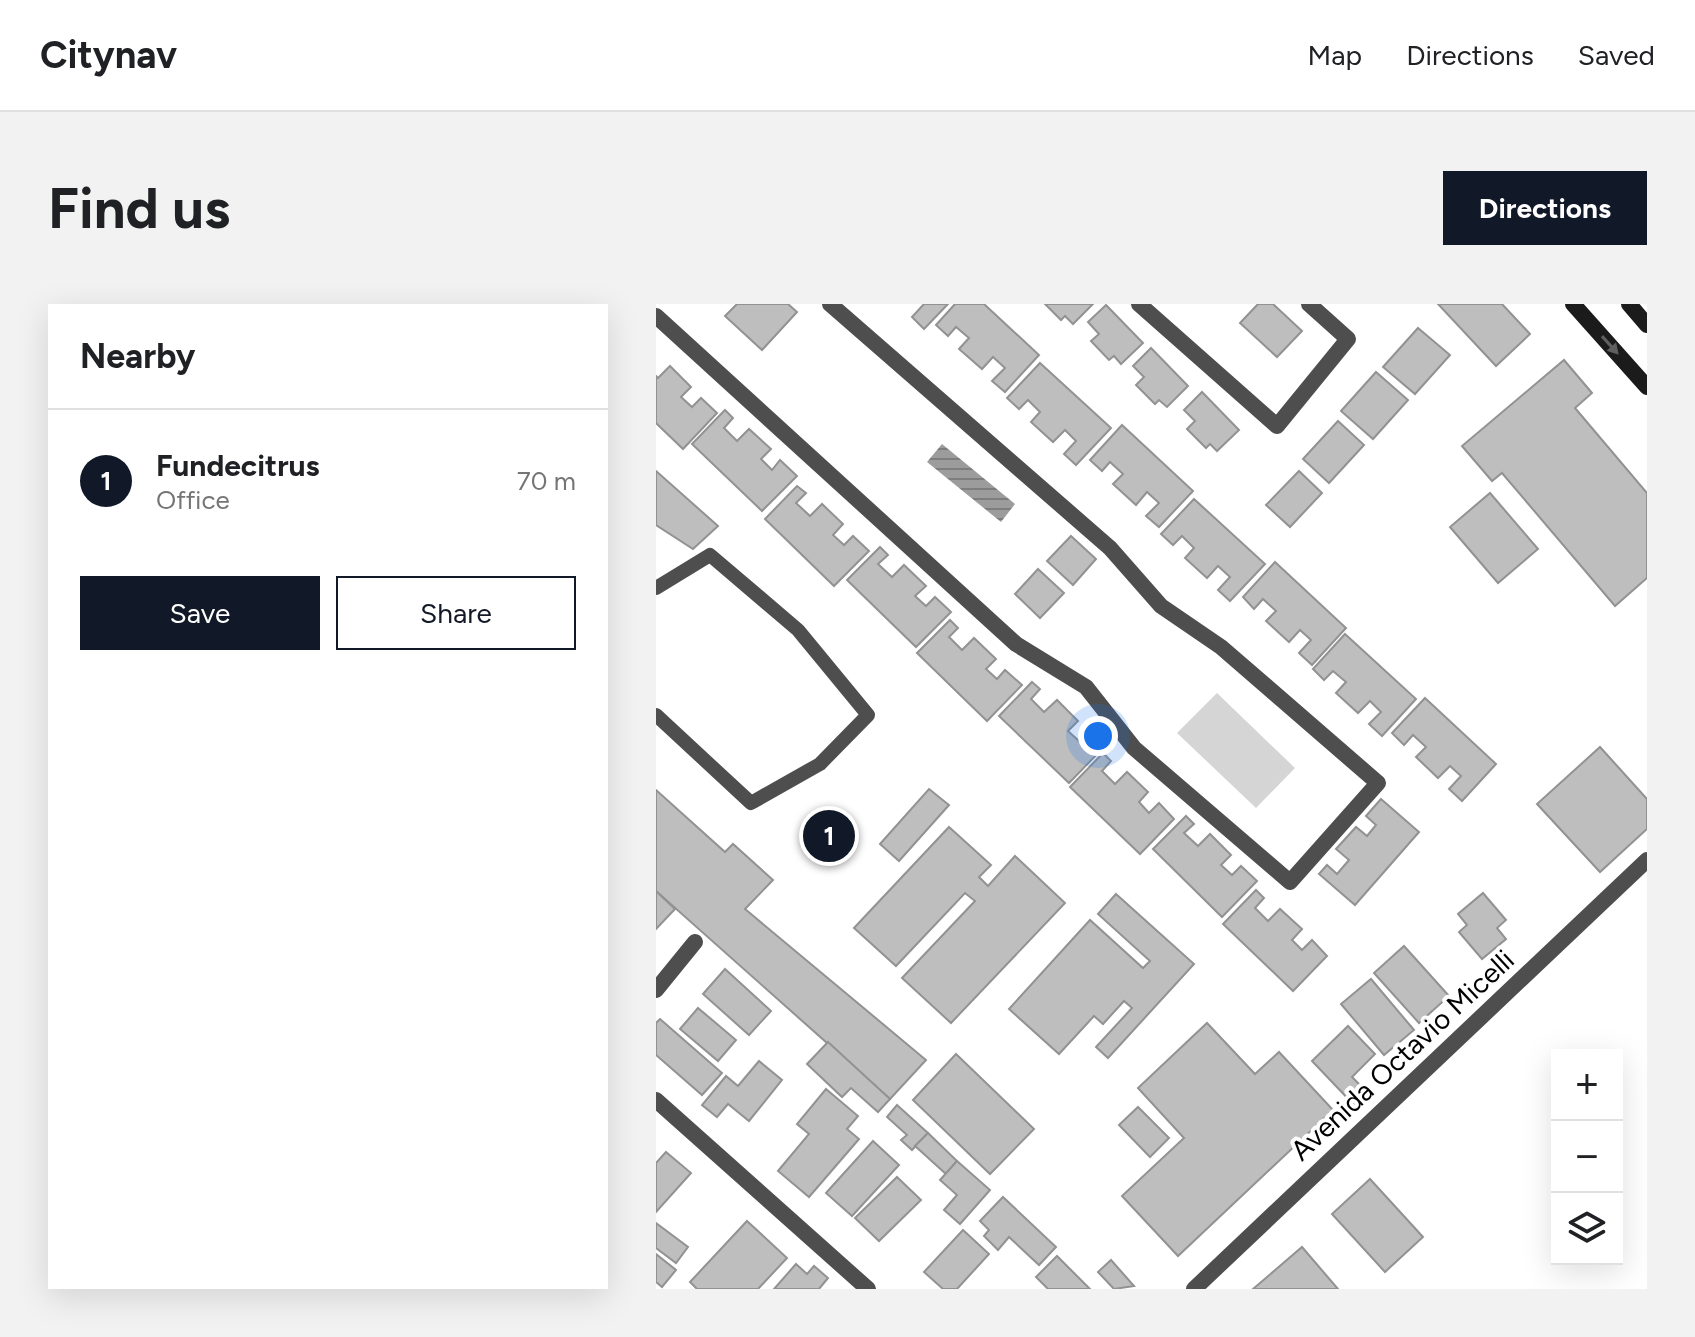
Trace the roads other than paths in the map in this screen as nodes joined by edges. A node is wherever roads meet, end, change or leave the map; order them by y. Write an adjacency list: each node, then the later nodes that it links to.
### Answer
1 (830, 304): 6 (street)
2 (1139, 304): 3 (street)
3 (1309, 304)
4 (1573, 304): 8 (main road, one-way to 8)
5 (1629, 304): 7 (main road)
6 (656, 316)
7 (1647, 325)
8 (1647, 387)
9 (656, 588): 10 (lane)
10 (656, 715)
11 (1647, 860): 16 (street, Avenida Octavio Micelli)
12 (695, 942): 13 (street)
13 (656, 990)
14 (656, 1100): 15 (street)
15 (868, 1289)
16 (1194, 1289)

